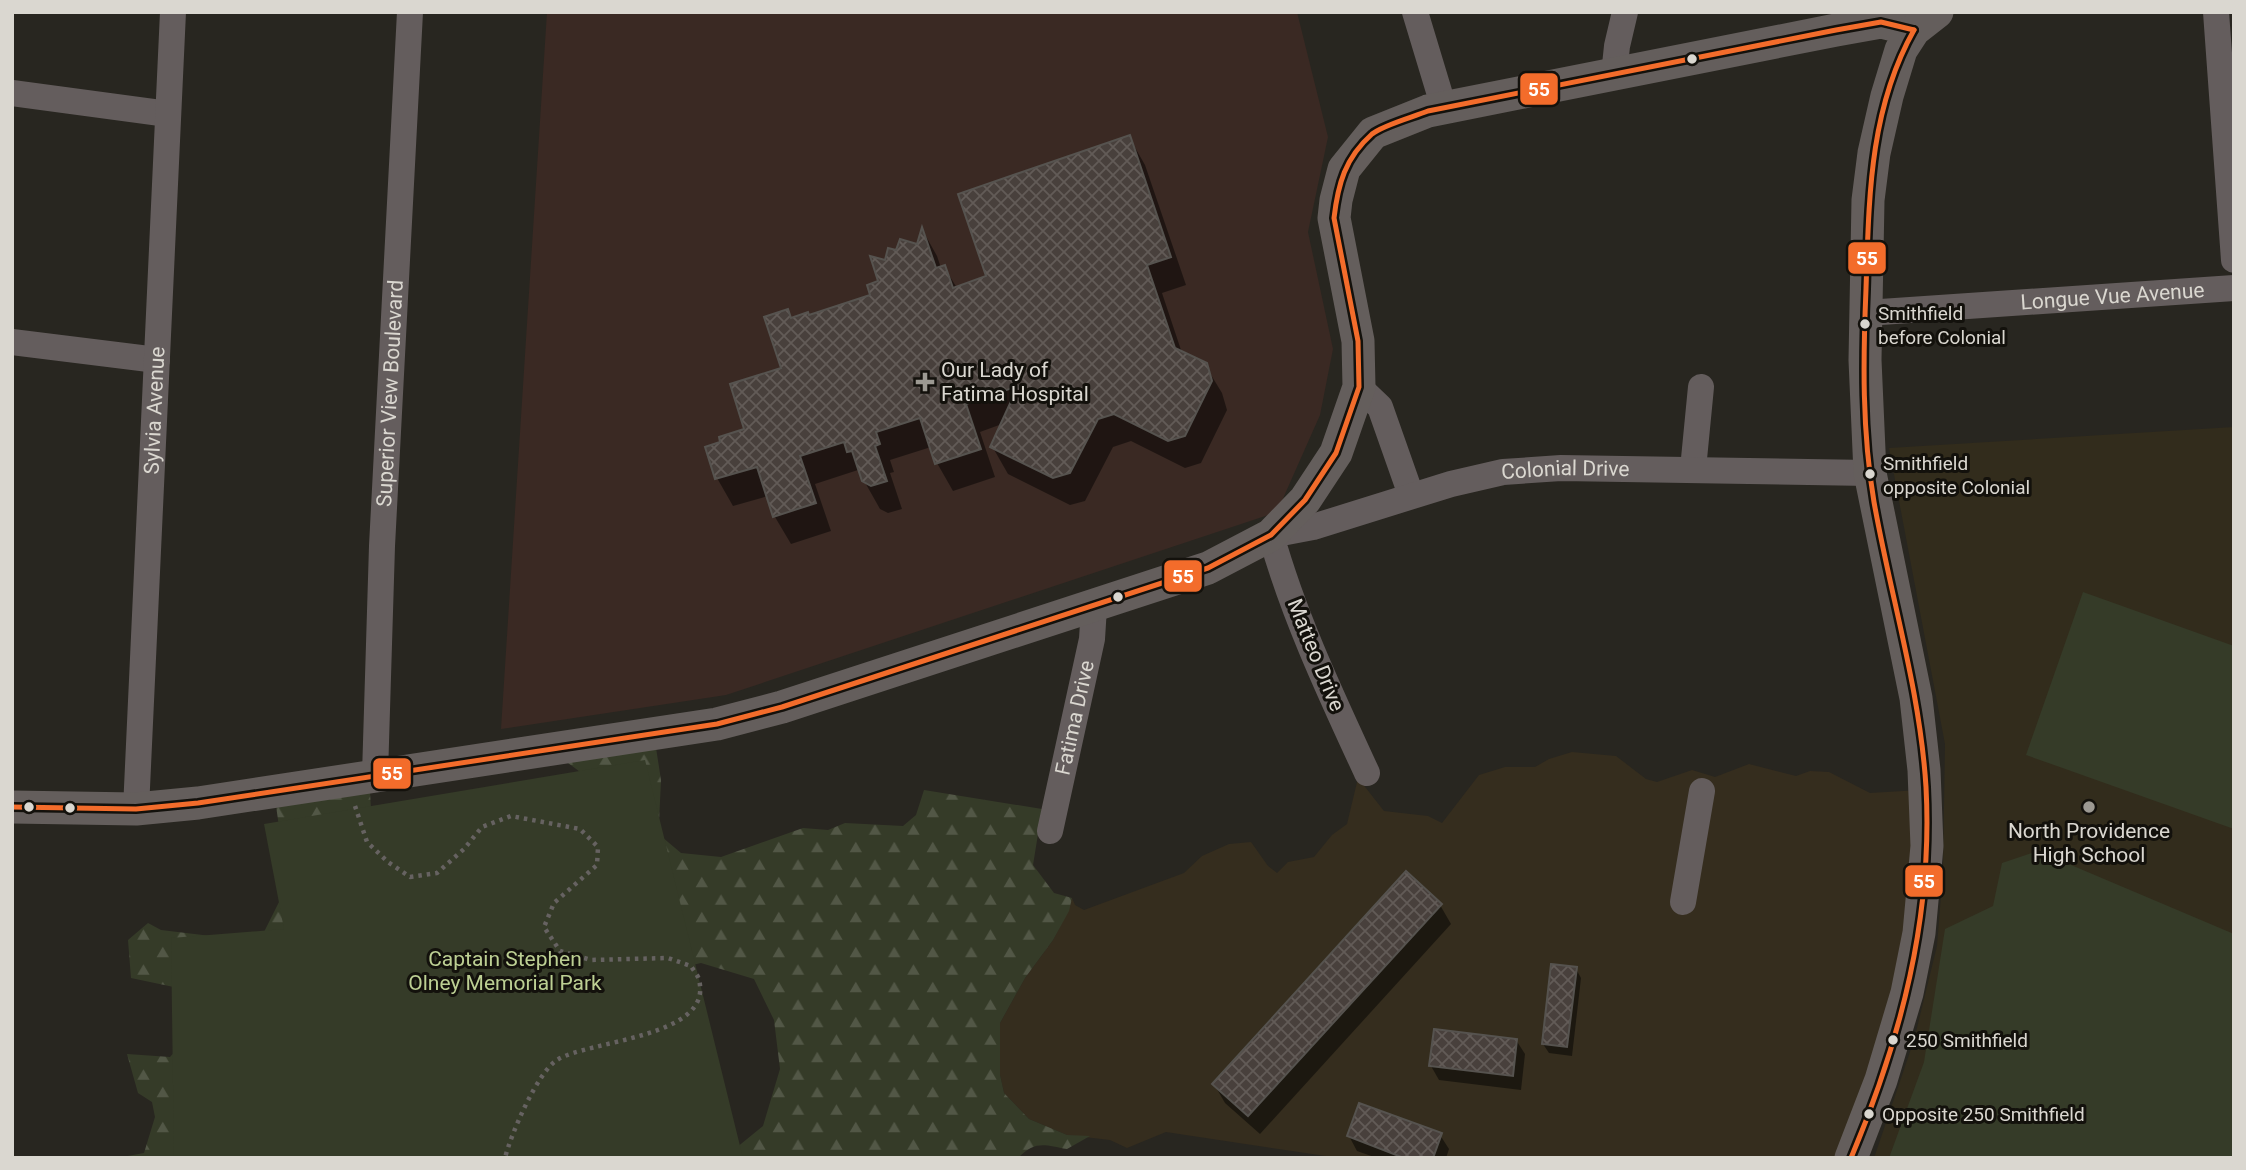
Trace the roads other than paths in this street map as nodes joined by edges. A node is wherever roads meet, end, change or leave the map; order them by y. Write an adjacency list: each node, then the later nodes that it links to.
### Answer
1 (173, 12): 10 (street, Sylvia Avenue)
2 (410, 12): 24 (street, Superior View Boulevard)
3 (1415, 12): 9 (street)
4 (1625, 12): 7 (street)
5 (2216, 12): 11 (street)
6 (1925, 21): 7 (main road); 13 (main road)
7 (1614, 75): 9 (main road)
8 (12, 93): 10 (street)
9 (1444, 108): 16 (main road)
10 (168, 114): 15 (street, Sylvia Avenue)
11 (2234, 260)
12 (2234, 288): 13 (street, Longue Vue Avenue)
13 (1866, 313): 19 (main road)
14 (12, 342): 15 (street)
15 (157, 360): 27 (street, Sylvia Avenue)
16 (1359, 387): 20 (street); 21 (main road)
17 (1701, 387): 18 (street)
18 (1693, 469): 19 (street, Colonial Drive); 20 (street, Colonial Drive)
19 (1870, 473): 30 (main road)
20 (1411, 495): 21 (street, Colonial Drive)
21 (1271, 535): 22 (main road); 23 (street, Matteo Drive)
22 (1094, 607): 24 (main road); 28 (street, Fatima Drive)
23 (1367, 773)
24 (375, 775): 27 (main road)
25 (1702, 791): 29 (street)
26 (12, 807): 27 (main road)
27 (136, 809)
28 (1050, 831)
29 (1683, 902)
30 (1851, 1158)

